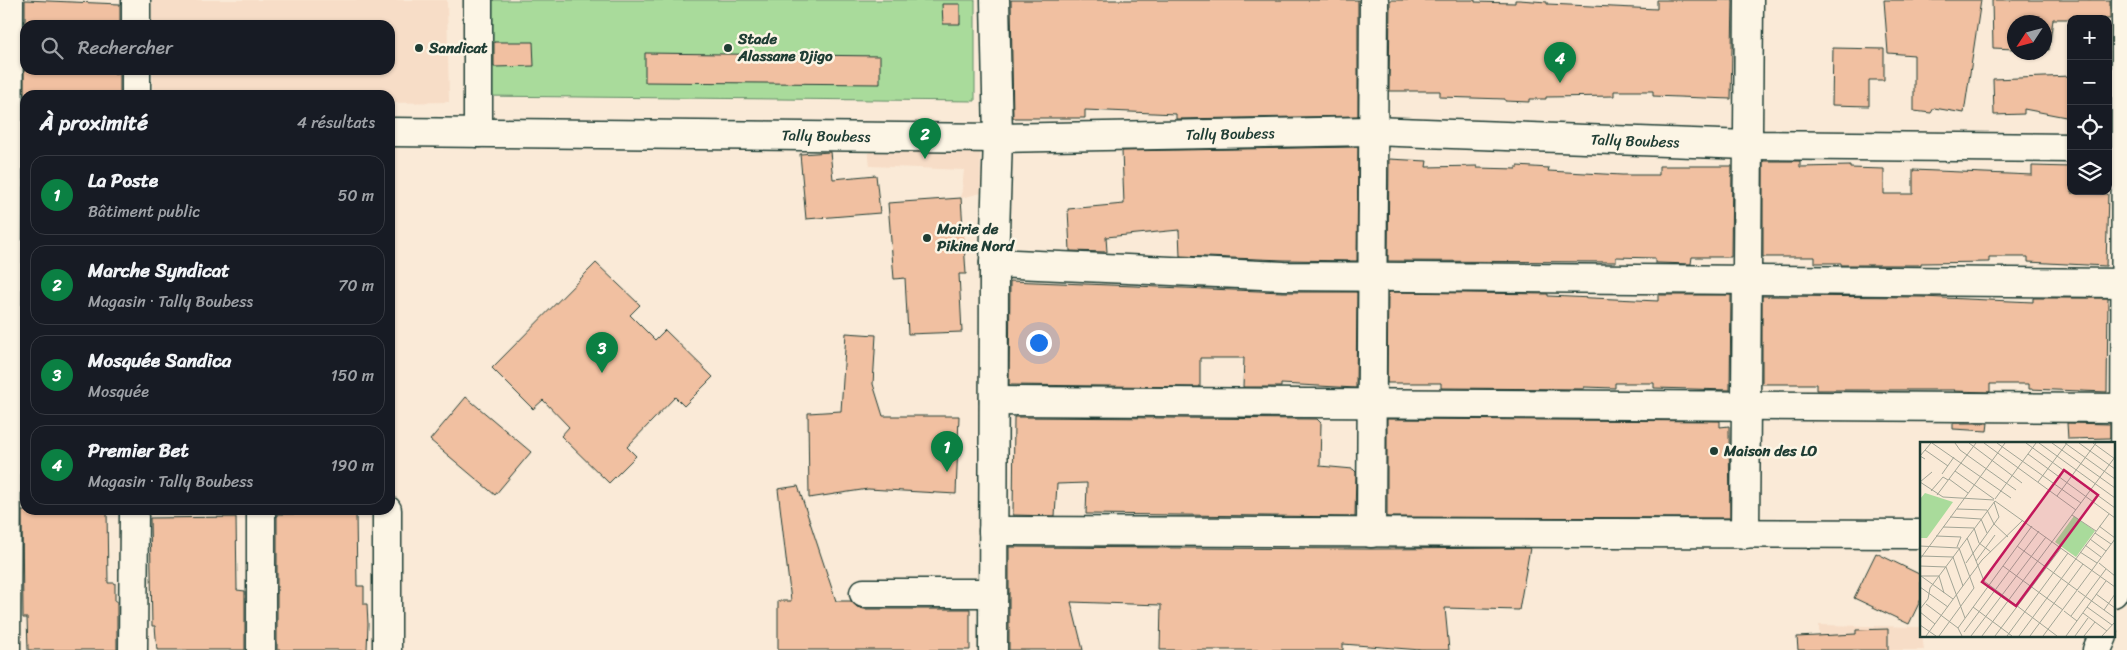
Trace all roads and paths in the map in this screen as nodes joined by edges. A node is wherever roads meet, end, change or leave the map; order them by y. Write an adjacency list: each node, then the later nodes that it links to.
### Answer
1 (9, 0): 11 (street)
2 (136, 0): 8 (street)
3 (478, 0): 14 (street)
4 (995, 0): 15 (street)
5 (1374, 0): 12 (street)
6 (1749, 0): 16 (street)
7 (2126, 0): 18 (street)
8 (136, 20)
9 (136, 75): 10 (street)
10 (136, 90)
11 (11, 128): 27 (street)
12 (1372, 131): 15 (street, Tally Boubess); 16 (street, Tally Boubess); 20 (street)
13 (395, 132): 14 (street, Tally Boubess)
14 (478, 133): 15 (street, Tally Boubess)
15 (998, 138): 19 (street)
16 (1747, 146): 17 (street, Tally Boubess); 21 (street)
17 (2067, 148)
18 (2120, 149): 22 (street)
19 (994, 263): 20 (street); 23 (street)
20 (1372, 277): 21 (street); 24 (street)
21 (1747, 280): 22 (street); 25 (street)
22 (2126, 282): 26 (street)
23 (994, 401): 24 (street); 31 (street)
24 (1372, 403): 25 (street); 32 (street)
25 (1746, 405): 26 (street); 33 (street)
26 (2126, 408): 35 (street)
27 (11, 493): 40 (street)
28 (134, 515): 41 (street)
29 (261, 515): 42 (street)
30 (387, 515): 43 (street)
31 (993, 531): 32 (street); 38 (street)
32 (1371, 533): 33 (street)
33 (1745, 534): 34 (street)
34 (1920, 534)
35 (2122, 535): 36 (street)
36 (2114, 587)
37 (864, 593): 38 (street)
38 (993, 593): 44 (street)
39 (2101, 638): 45 (street)
40 (6, 650)
41 (133, 650)
42 (261, 650)
43 (387, 650)
44 (993, 650)
45 (2097, 650)

